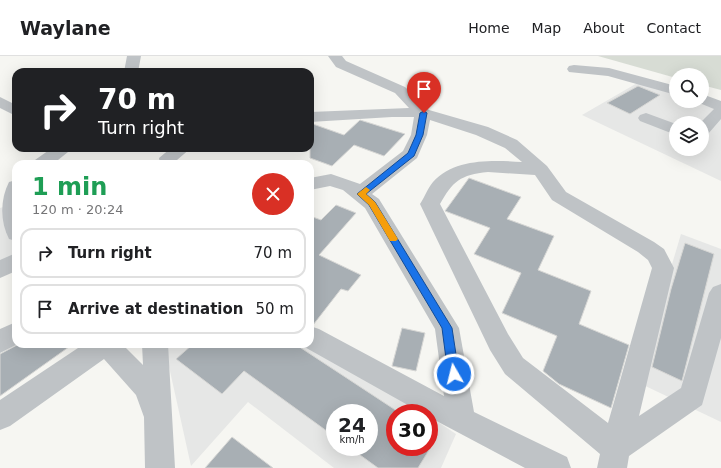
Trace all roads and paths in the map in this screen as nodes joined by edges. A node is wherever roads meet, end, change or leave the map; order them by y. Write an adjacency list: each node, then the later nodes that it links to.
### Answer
1 (134, 56): 3 (street)
2 (335, 56): 11 (street)
3 (132, 68)
4 (574, 69): 5 (street)
5 (669, 89)
6 (0, 102): 9 (street)
7 (709, 102): 8 (street)
8 (721, 106)
9 (12, 109)
10 (721, 110): 14 (street)
11 (424, 113): 12 (street); 20 (street); 24 (street)
12 (314, 117)
13 (646, 118): 15 (street)
14 (709, 123)
15 (669, 127)
16 (58, 152): 18 (street)
17 (176, 152): 19 (street)
18 (47, 160)
19 (168, 160)
20 (541, 170): 39 (street); 39 (street)
21 (314, 183): 24 (street)
22 (12, 185): 23 (street)
23 (0, 193)
24 (361, 194): 37 (street)
25 (12, 200): 26 (street)
26 (12, 225)
27 (12, 264): 28 (street)
28 (0, 270)
29 (721, 293): 39 (street)
30 (12, 334): 32 (street)
31 (314, 339): 37 (street)
32 (0, 342)
33 (100, 348): 36 (street)
34 (110, 348): 38 (street)
35 (155, 348): 38 (street)
36 (0, 416)
37 (461, 420): 41 (street)
38 (158, 430): 40 (street)
39 (614, 458)
40 (160, 468)
41 (556, 468)

